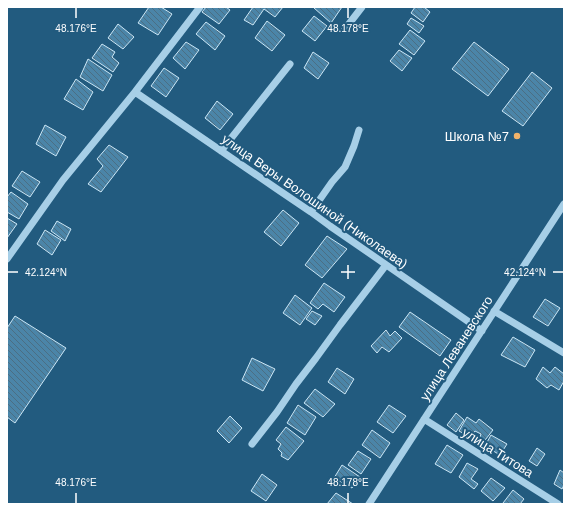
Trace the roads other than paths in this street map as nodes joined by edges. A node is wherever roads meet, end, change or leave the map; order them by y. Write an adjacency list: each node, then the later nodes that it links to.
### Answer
1 (200, 7): 5 (street)
2 (362, 7): 3 (street)
3 (344, 29)
4 (290, 64): 7 (street)
5 (135, 92): 7 (street, улица Веры Волошиной (Николаева)); 10 (street)
6 (359, 130): 9 (street)
7 (221, 151): 9 (street, улица Веры Волошиной (Николаева))
8 (564, 204): 12 (street, улица Леваневского)
9 (312, 212): 11 (street, улица Веры Волошиной (Николаева))
10 (7, 259)
11 (386, 265): 13 (street, улица Веры Волошиной (Николаева)); 16 (street)
12 (494, 311): 13 (street, улица Леваневского); 14 (street)
13 (482, 331): 15 (street, улица Леваневского)
14 (564, 353)
15 (424, 420): 17 (street, улица Леваневского); 18 (street, улица Титова)
16 (252, 444)
17 (369, 504)
18 (558, 504)

